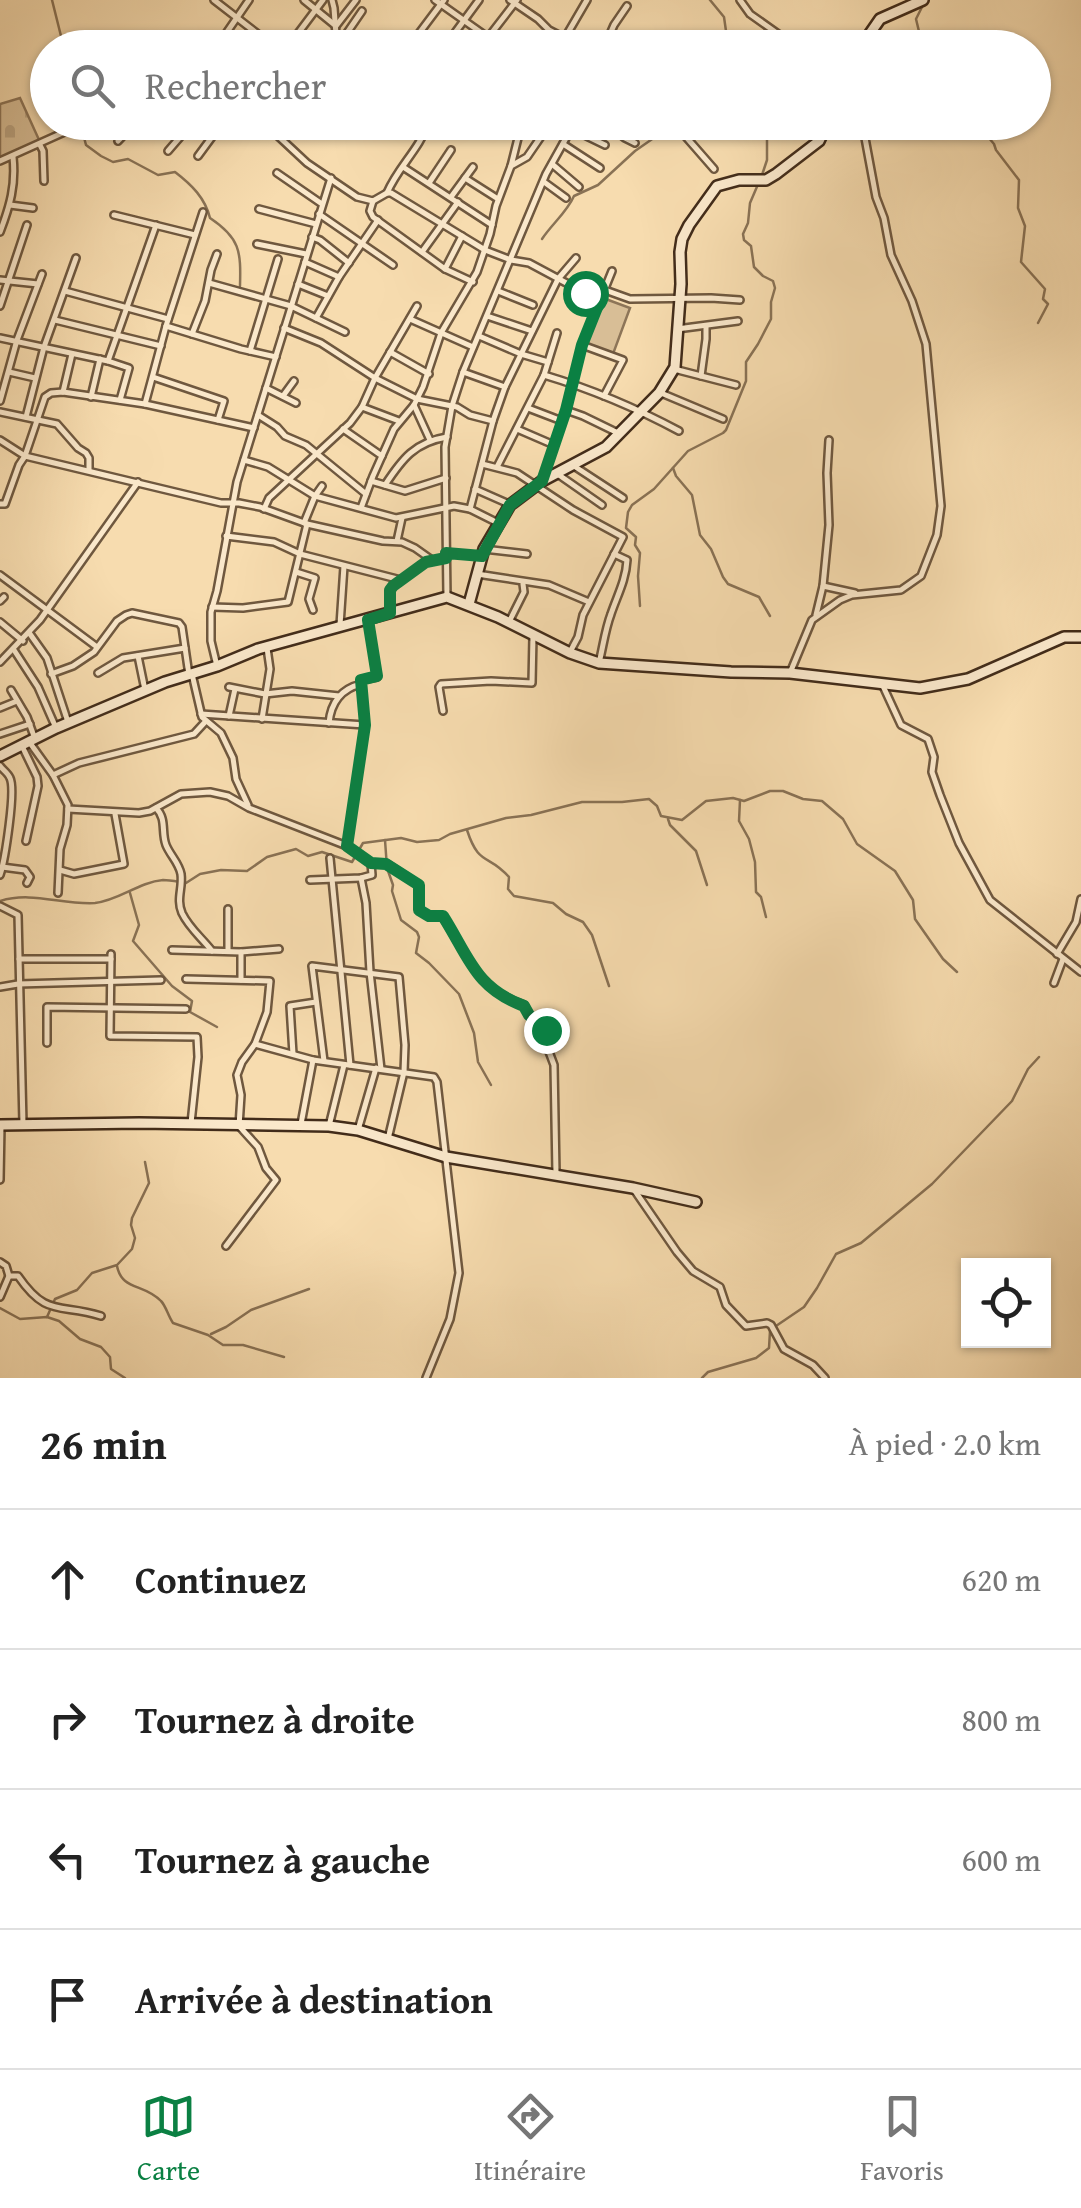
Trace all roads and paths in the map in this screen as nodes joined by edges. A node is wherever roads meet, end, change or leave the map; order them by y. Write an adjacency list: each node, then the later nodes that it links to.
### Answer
1 (214, 0): 16 (street)
2 (249, 0): 16 (street)
3 (304, 0): 14 (street)
4 (323, 0): 14 (street)
5 (332, 0): 18 (street)
6 (356, 0): 18 (street)
7 (479, 0): 17 (street)
8 (587, 0): 29 (street)
9 (740, 0): 31 (street)
10 (924, 0): 32 (street)
11 (513, 1): 27 (street); 28 (street)
12 (440, 2): 17 (street); 24 (street)
13 (628, 6): 30 (street)
14 (316, 9): 18 (street); 21 (street)
15 (362, 11): 23 (street)
16 (237, 16): 19 (street); 20 (street)
17 (464, 20): 25 (street); 26 (street)
18 (336, 26): 22 (street)
19 (228, 30)
20 (254, 30)
21 (300, 30)
22 (336, 30)
23 (349, 30)
24 (421, 30)
25 (457, 30)
26 (479, 30)
27 (492, 30)
28 (549, 30)
29 (569, 30)
30 (612, 30)
31 (773, 30)
32 (873, 30)
33 (48, 140): 47 (street)
34 (178, 140): 51 (street)
35 (211, 140): 53 (street)
36 (283, 140): 62 (street)
37 (422, 140): 57 (street)
38 (518, 140): 56 (street)
39 (539, 140): 56 (street)
40 (565, 140): 48 (street)
41 (597, 140): 49 (street)
42 (629, 140): 46 (street)
43 (688, 140): 60 (street)
44 (819, 140): 119 (street)
45 (865, 140): 250 (street)
46 (635, 143)
47 (40, 144): 52 (street); 64 (street)
48 (563, 144): 55 (street); 59 (street)
49 (605, 145)
50 (452, 150): 66 (street)
51 (168, 151)
52 (13, 156): 54 (street); 74 (street)
53 (198, 156)
54 (0, 161)
55 (552, 164): 65 (street); 67 (street)
56 (511, 166): 71 (street)
57 (403, 167): 66 (street); 68 (street)
58 (473, 167): 63 (street)
59 (600, 168)
60 (714, 170)
61 (278, 173): 75 (street)
62 (331, 178): 72 (street); 75 (street)
63 (465, 178): 69 (street); 71 (street)
64 (44, 181)
65 (543, 181): 70 (street); 100 (street)
66 (429, 183): 69 (street)
67 (579, 187)
68 (386, 193): 72 (street); 84 (street)
69 (451, 197): 73 (street)
70 (566, 198)
71 (498, 200): 85 (street)
72 (373, 201): 81 (street)
73 (458, 202): 84 (street); 85 (street)
74 (10, 204): 76 (street); 87 (street)
75 (322, 204): 79 (street)
76 (33, 208)
77 (259, 209): 83 (street)
78 (203, 212): 88 (street)
79 (319, 214): 83 (street); 91 (street)
80 (114, 215): 86 (street)
81 (378, 220): 91 (street); 94 (street)
82 (26, 224): 109 (street)
83 (316, 224): 90 (street)
84 (444, 225): 89 (street); 94 (street)
85 (492, 225): 93 (street)
86 (156, 226): 88 (street); 126 (street)
87 (0, 232)
88 (195, 236): 132 (street)
89 (462, 236): 93 (street); 103 (street)
90 (312, 237): 97 (street); 101 (street)
91 (363, 243): 101 (street); 102 (street)
92 (258, 244): 97 (street)
93 (485, 250): 100 (street); 110 (street)
94 (422, 252): 103 (street)
95 (217, 254): 111 (street)
96 (76, 258): 115 (street)
97 (305, 258): 106 (street); 113 (street)
98 (576, 258): 107 (street)
99 (278, 260): 118 (street)
100 (511, 260): 107 (street); 116 (street)
101 (348, 264): 106 (street)
102 (394, 264)
103 (445, 269): 110 (street)
104 (612, 271): 114 (street)
105 (42, 274): 112 (street)
106 (339, 277): 117 (street)
107 (558, 279): 120 (street); 136 (street)
108 (0, 280): 109 (street)
109 (9, 282): 112 (street); 123 (street)
110 (472, 282): 138 (street)
111 (209, 283): 118 (street); 140 (street)
112 (38, 284): 144 (street)
113 (298, 284): 117 (street); 124 (street)
114 (604, 290): 119 (street); 120 (street)
115 (65, 291): 126 (street); 130 (street)
116 (498, 291): 122 (street); 127 (street)
117 (328, 296): 128 (street)
118 (266, 299): 124 (street); 149 (street)
119 (680, 299): 121 (street); 135 (street)
120 (600, 300): 145 (street)
121 (740, 300)
122 (534, 305)
123 (0, 306)
124 (291, 306): 128 (street); 134 (street)
125 (416, 306): 129 (street)
126 (127, 307): 132 (street); 141 (street)
127 (487, 316): 136 (street); 142 (street)
128 (316, 318): 137 (street)
129 (410, 319): 138 (street); 150 (street)
130 (55, 320): 141 (street); 147 (street)
131 (738, 321): 133 (street)
132 (167, 322): 140 (street); 146 (street)
133 (706, 326): 135 (street); 161 (street)
134 (284, 328): 153 (street); 164 (street)
135 (678, 329): 156 (street)
136 (533, 331): 152 (street)
137 (345, 332)
138 (441, 333): 148 (street); 159 (street)
139 (556, 333): 155 (street)
140 (192, 334): 149 (street)
141 (116, 335): 146 (street); 154 (street)
142 (479, 336): 148 (street); 152 (street)
143 (0, 338): 144 (street)
144 (17, 340): 147 (street); 157 (street)
145 (582, 345): 166 (street); 173 (street)
146 (161, 346): 162 (street)
147 (44, 347): 151 (street); 163 (street)
148 (473, 348): 158 (street)
149 (250, 351): 153 (street)
150 (390, 352): 159 (street); 164 (street)
151 (72, 354): 154 (street); 170 (street)
152 (522, 354): 155 (street); 169 (street)
153 (276, 356): 168 (street)
154 (104, 360): 174 (street); 175 (street)
155 (548, 362): 160 (street)
156 (674, 369): 161 (street); 171 (street)
157 (8, 372): 163 (street); 176 (street)
158 (464, 372): 169 (street); 181 (street)
159 (428, 374): 177 (street)
160 (544, 375): 166 (street); 182 (street)
161 (701, 376): 167 (street)
162 (153, 377): 179 (street); 190 (street)
163 (35, 378): 187 (street)
164 (375, 378): 177 (street); 180 (street)
165 (294, 381): 172 (street)
166 (572, 383): 173 (street); 183 (street)
167 (736, 385)
168 (266, 388): 172 (street); 186 (street)
169 (506, 388): 192 (street)
170 (62, 392): 174 (street); 188 (street)
171 (659, 392): 184 (street); 189 (street)
172 (283, 396): 178 (street)
173 (604, 396): 184 (street)
174 (92, 397): 175 (street)
175 (120, 400): 179 (street)
176 (0, 401)
177 (415, 402): 181 (street); 191 (street); 201 (street)
178 (296, 403)
179 (145, 404): 190 (street)
180 (362, 406): 191 (street); 195 (street)
181 (452, 406): 192 (street); 199 (street)
182 (528, 408): 193 (street); 196 (street)
183 (566, 410): 193 (street); 198 (street)
184 (641, 411): 197 (street); 198 (street)
185 (0, 412): 187 (street)
186 (258, 415): 194 (street); 204 (street)
187 (26, 417): 188 (street)
188 (37, 419): 205 (street); 211 (street)
189 (723, 419)
190 (218, 420): 194 (street)
191 (399, 421): 206 (street)
192 (493, 421): 208 (street)
193 (562, 421): 203 (street)
194 (254, 428): 207 (street)
195 (343, 428): 204 (street); 206 (street)
196 (517, 430): 203 (street); 210 (street)
197 (679, 431)
198 (620, 434): 209 (street)
199 (446, 437): 201 (street); 213 (street)
200 (0, 440): 205 (street)
201 (430, 440): 218 (street)
202 (830, 440): 249 (street)
203 (554, 445): 217 (street)
204 (316, 453): 214 (street); 221 (street)
205 (25, 456): 211 (street); 224 (street)
206 (382, 456): 215 (street)
207 (244, 460): 214 (street); 225 (street)
208 (482, 464): 210 (street); 220 (street)
209 (572, 464): 212 (street); 223 (street)
210 (497, 467): 217 (street)
211 (88, 470): 216 (street)
212 (557, 473): 217 (street); 227 (street)
213 (446, 478): 218 (street); 228 (street)
214 (288, 480): 222 (street); 229 (street)
215 (371, 481): 218 (street); 221 (street)
216 (138, 482): 225 (street); 255 (street)
217 (538, 483): 226 (street); 240 (street)
218 (385, 485)
219 (322, 486): 222 (street)
220 (476, 489): 226 (street); 231 (street)
221 (366, 494): 230 (street)
222 (315, 496): 230 (street); 233 (street)
223 (623, 498)
224 (0, 504)
225 (232, 504): 229 (street); 235 (street)
226 (510, 505): 234 (street)
227 (602, 505)
228 (446, 507): 231 (street); 232 (street); 241 (street)
229 (264, 508): 233 (street)
230 (361, 508): 232 (street)
231 (470, 509): 234 (street)
232 (402, 518): 236 (street)
233 (306, 524): 236 (street); 238 (street)
234 (499, 524): 237 (street)
235 (226, 536): 238 (street); 254 (street)
236 (397, 541): 242 (street)
237 (483, 553): 239 (street); 241 (street); 245 (street)
238 (300, 554): 243 (street); 244 (street)
239 (526, 554)
240 (614, 554): 252 (street); 274 (street)
241 (446, 555): 242 (street); 251 (street)
242 (432, 560): 247 (street)
243 (344, 566): 247 (street); 262 (street)
244 (296, 572): 254 (street); 256 (street)
245 (476, 574): 248 (street); 253 (street)
246 (0, 575): 255 (street)
247 (401, 580): 257 (street)
248 (524, 582): 252 (street); 261 (street)
249 (823, 586): 250 (street); 258 (street)
250 (858, 593): 258 (street)
251 (447, 597): 253 (street); 257 (street)
252 (590, 603): 271 (street)
253 (469, 604): 261 (street)
254 (212, 607): 275 (street)
255 (47, 610): 263 (street); 267 (street)
256 (313, 610)
257 (390, 613): 259 (street)
258 (815, 618): 276 (street)
259 (368, 620): 262 (street); 281 (street)
260 (0, 622): 266 (street)
261 (509, 622): 264 (street)
262 (340, 628): 268 (street)
263 (30, 634): 266 (street); 278 (street)
264 (533, 636): 271 (street); 288 (street)
265 (1081, 637): 280 (street)
266 (23, 641): 270 (street)
267 (98, 647): 269 (street); 278 (street)
268 (267, 647): 275 (street); 284 (street)
269 (185, 648): 272 (street); 279 (street)
270 (14, 650): 273 (street); 297 (street)
271 (570, 654): 274 (street)
272 (138, 656): 277 (street); 283 (street)
273 (1, 661)
274 (599, 662): 276 (street)
275 (217, 666): 279 (street)
276 (790, 672): 280 (street)
277 (98, 673)
278 (52, 674): 295 (street)
279 (191, 675): 283 (street); 289 (street)
280 (882, 683): 327 (street)
281 (362, 684): 285 (street); 296 (street)
282 (12, 690): 286 (street)
283 (146, 690): 295 (street)
284 (266, 694): 285 (street); 290 (street); 291 (street)
285 (339, 696): 293 (street)
286 (18, 701): 287 (street); 294 (street)
287 (0, 708)
288 (443, 710)
289 (200, 714): 290 (street); 292 (street)
290 (229, 716): 291 (street)
291 (262, 719): 293 (street)
292 (206, 721): 302 (street); 304 (street)
293 (329, 723): 296 (street)
294 (30, 724): 298 (street); 299 (street)
295 (68, 724): 297 (street)
296 (365, 725): 308 (street)
297 (56, 728): 299 (street)
298 (0, 734)
299 (29, 742): 300 (street); 302 (street); 307 (street)
300 (0, 756)
301 (0, 766): 311 (street)
302 (53, 774): 305 (street)
303 (156, 808): 304 (street); 306 (street); 324 (street)
304 (249, 808): 308 (street)
305 (68, 809): 306 (street); 312 (street)
306 (114, 812): 312 (street)
307 (26, 841)
308 (347, 846): 310 (street)
309 (330, 858): 314 (street)
310 (371, 863): 315 (street); 359 (street)
311 (2, 866): 313 (street); 317 (street)
312 (60, 870): 318 (street)
313 (0, 874)
314 (332, 878): 315 (street); 316 (street); 329 (street)
315 (361, 878): 330 (street)
316 (310, 880)
317 (27, 883)
318 (58, 893)
319 (1081, 899): 327 (street)
320 (0, 906): 328 (street)
321 (228, 909): 325 (street)
322 (172, 950): 324 (street)
323 (280, 950): 326 (street)
324 (212, 951): 325 (street)
325 (228, 951): 326 (street)
326 (241, 952): 334 (street)
327 (1060, 957): 331 (street); 336 (street)
328 (20, 959): 335 (street); 337 (street)
329 (342, 969): 330 (street); 339 (street); 347 (street)
330 (370, 972): 348 (street); 349 (street)
331 (1081, 972)
332 (161, 980): 335 (street)
333 (186, 980): 334 (street)
334 (241, 980): 343 (street)
335 (110, 983): 337 (street); 340 (street)
336 (1054, 983)
337 (18, 984): 338 (street); 351 (street)
338 (0, 987)
339 (316, 1002): 344 (street); 346 (street)
340 (110, 1008): 341 (street); 342 (street); 350 (street)
341 (186, 1009)
342 (47, 1043)
343 (255, 1044): 344 (street); 354 (street)
344 (293, 1054): 345 (street)
345 (313, 1060): 346 (street); 352 (street)
346 (324, 1061): 347 (street)
347 (347, 1064): 348 (street); 355 (street)
348 (378, 1069): 349 (street); 356 (street)
349 (404, 1072): 357 (street); 358 (street)
350 (191, 1123): 351 (street); 354 (street)
351 (23, 1124): 353 (street)
352 (301, 1124): 354 (street); 355 (street)
353 (1, 1125): 360 (street)
354 (239, 1126): 363 (street)
355 (329, 1126): 356 (street)
356 (358, 1130): 357 (street)
357 (388, 1139): 358 (street)
358 (446, 1157): 359 (street); 368 (street)
359 (556, 1176): 361 (street)
360 (0, 1180)
361 (633, 1188): 362 (street); 369 (street)
362 (696, 1202)
363 (226, 1246)
364 (0, 1262): 365 (street)
365 (9, 1276): 366 (street); 367 (street)
366 (0, 1297)
367 (101, 1316)
368 (426, 1378)
369 (825, 1378)

